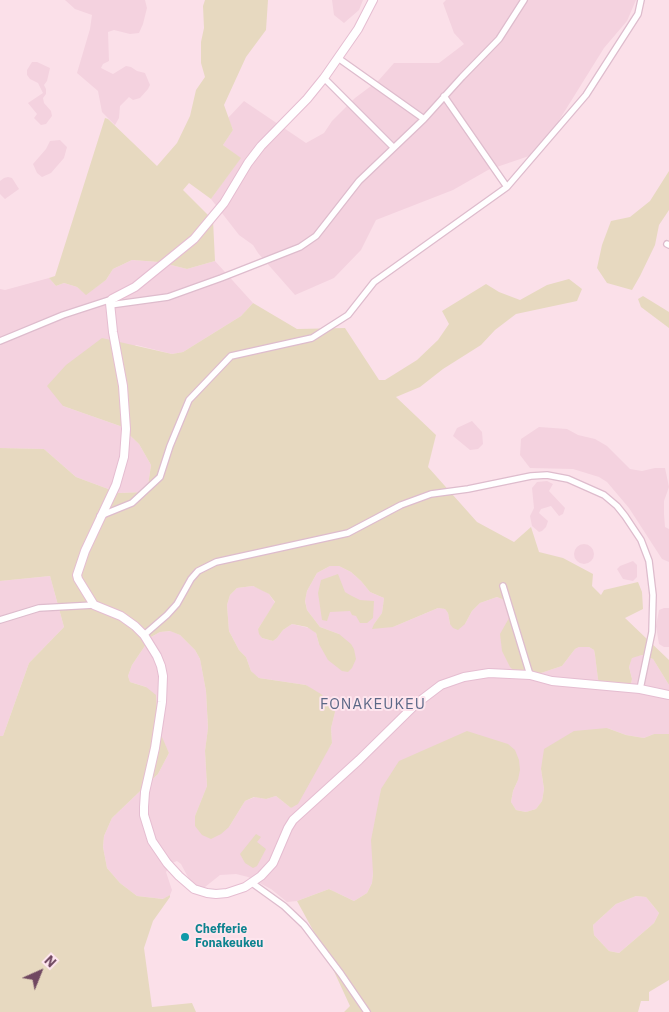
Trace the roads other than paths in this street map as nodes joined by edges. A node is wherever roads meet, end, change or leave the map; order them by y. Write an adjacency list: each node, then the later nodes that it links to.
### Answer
1 (373, 0): 4 (street)
2 (524, 0): 6 (street)
3 (641, 0): 9 (street)
4 (338, 58): 5 (street); 7 (street)
5 (324, 78): 8 (street); 10 (street)
6 (444, 96): 7 (street); 9 (street)
7 (424, 119): 8 (street)
8 (393, 147): 10 (street)
9 (507, 188): 12 (street)
10 (111, 302): 11 (street); 12 (street)
11 (0, 342)
12 (100, 516): 14 (street)
13 (503, 586): 17 (street)
14 (94, 605): 15 (street); 16 (street)
15 (0, 620)
16 (144, 635): 18 (street); 20 (street)
17 (530, 676): 18 (street); 20 (street)
18 (640, 689): 19 (street)
19 (669, 695)
20 (252, 883): 21 (street)
21 (366, 1012)

